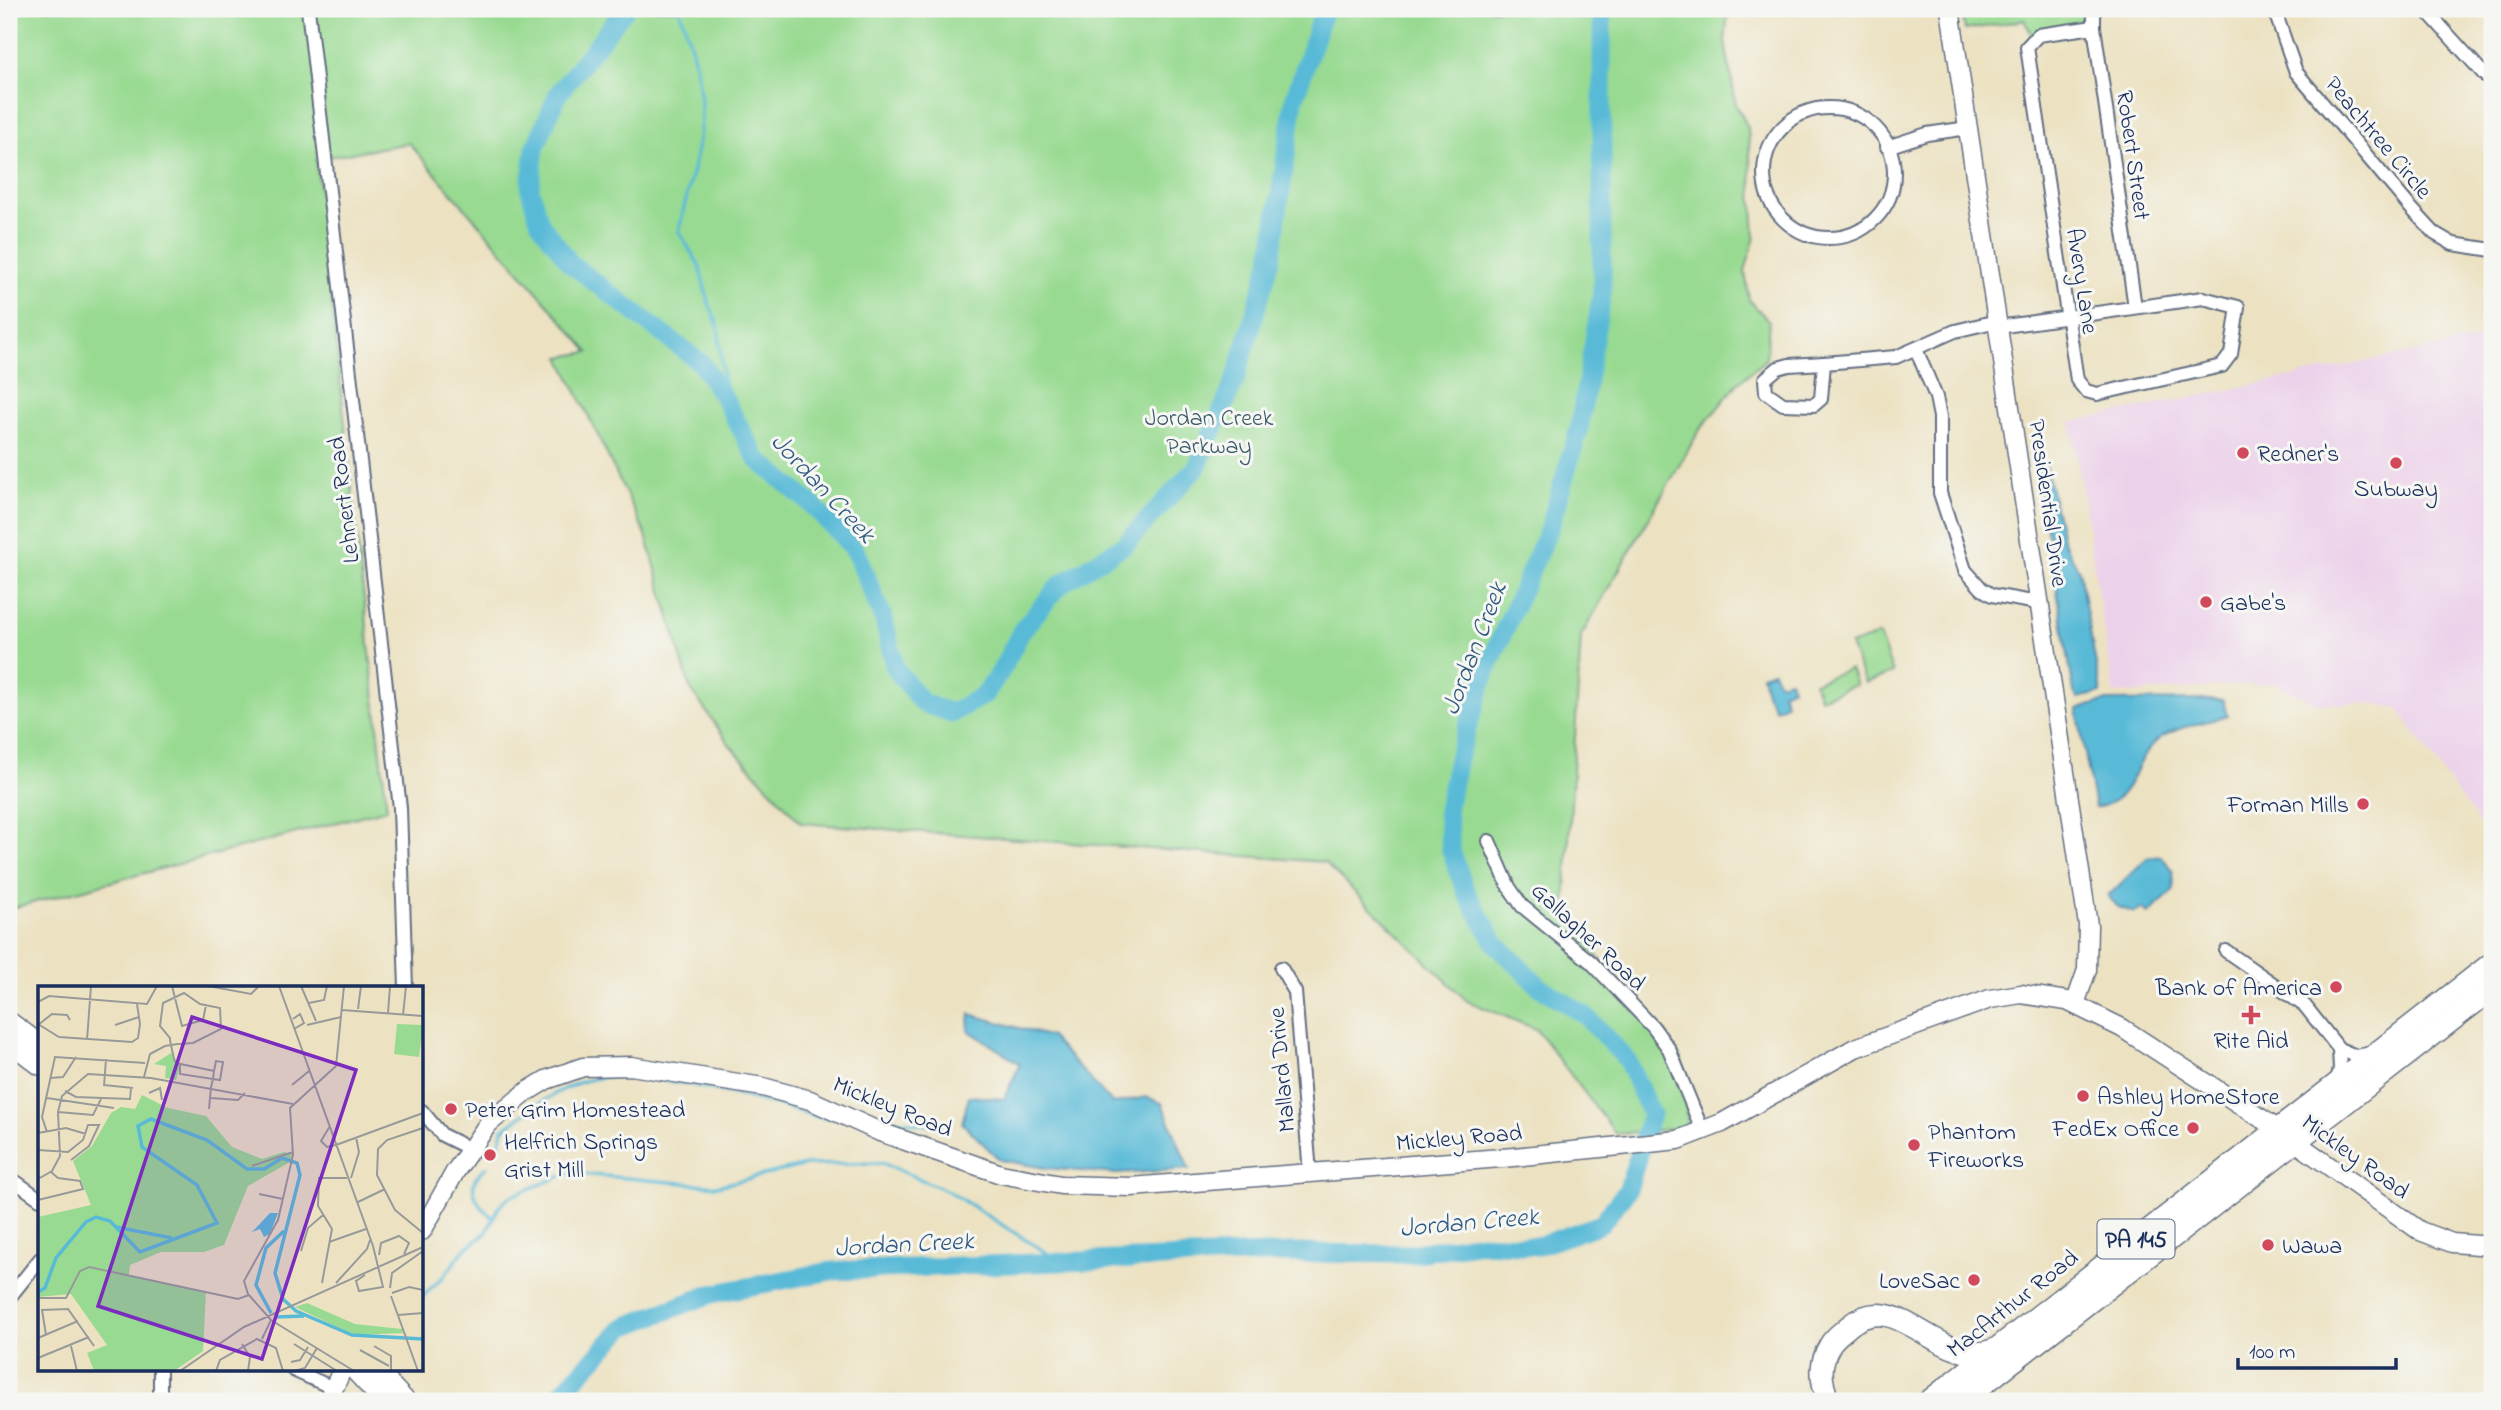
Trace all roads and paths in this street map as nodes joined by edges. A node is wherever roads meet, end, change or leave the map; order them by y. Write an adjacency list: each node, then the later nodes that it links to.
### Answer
1 (308, 9): 21 (street, Lehnert Road)
2 (1950, 9): 8 (street, Presidential Drive)
3 (2094, 9): 6 (street, Robert Street)
4 (2274, 9): 10 (street, Peachtree Circle)
5 (2426, 9): 7 (street)
6 (2094, 27): 11 (street, Robert Street); 12 (street, Avery Lane)
7 (2492, 83)
8 (1968, 128): 9 (street); 13 (street, Presidential Drive)
9 (1887, 147): 9 (street)
10 (2492, 250)
11 (2135, 307): 12 (street); 12 (street, Avery Lane)
12 (2067, 317): 13 (street)
13 (1997, 324): 14 (street); 16 (street, Presidential Drive)
14 (1916, 349): 15 (street); 16 (street)
15 (1824, 363): 15 (street)
16 (2038, 603): 23 (street, Presidential Drive)
17 (1489, 841): 33 (street, Gallagher Road)
18 (2226, 951): 27 (street)
19 (2492, 963): 28 (highway, MacArthur Road / PA 145)
20 (1282, 968): 36 (street, Mallard Drive)
21 (406, 986)
22 (2492, 989): 34 (highway, MacArthur Road / PA 145)
23 (2075, 1004): 32 (street, Mickley Road); 33 (street, Mickley Road)
24 (9, 1023): 26 (highway)
25 (9, 1040): 29 (highway)
26 (38, 1045)
27 (2339, 1049): 28 (street); 30 (street)
28 (2379, 1051): 30 (highway, MacArthur Road / PA 145)
29 (38, 1062)
30 (2334, 1086): 32 (highway, MacArthur Road / PA 145)
31 (424, 1113): 35 (street)
32 (2278, 1129): 34 (street, Mickley Road); 43 (highway, MacArthur Road / PA 145)
33 (1703, 1132): 36 (street, Mickley Road)
34 (2295, 1142): 40 (street, Mickley Road); 54 (highway, MacArthur Road / PA 145)
35 (470, 1149): 36 (street, Mickley Road); 39 (street, Mickley Road)
36 (1310, 1173)
37 (9, 1177): 38 (street)
38 (38, 1198)
39 (424, 1228)
40 (2492, 1246)
41 (38, 1262): 42 (street)
42 (9, 1298)
43 (1995, 1349): 52 (highway); 53 (highway, MacArthur Road / PA 145)
44 (160, 1372): 49 (street)
45 (296, 1372): 48 (street)
46 (341, 1372): 48 (street)
47 (365, 1372): 50 (highway); 51 (highway)
48 (330, 1395)
49 (160, 1401)
50 (385, 1401)
51 (404, 1401)
52 (1829, 1401)
53 (1929, 1401)
54 (1962, 1401)

